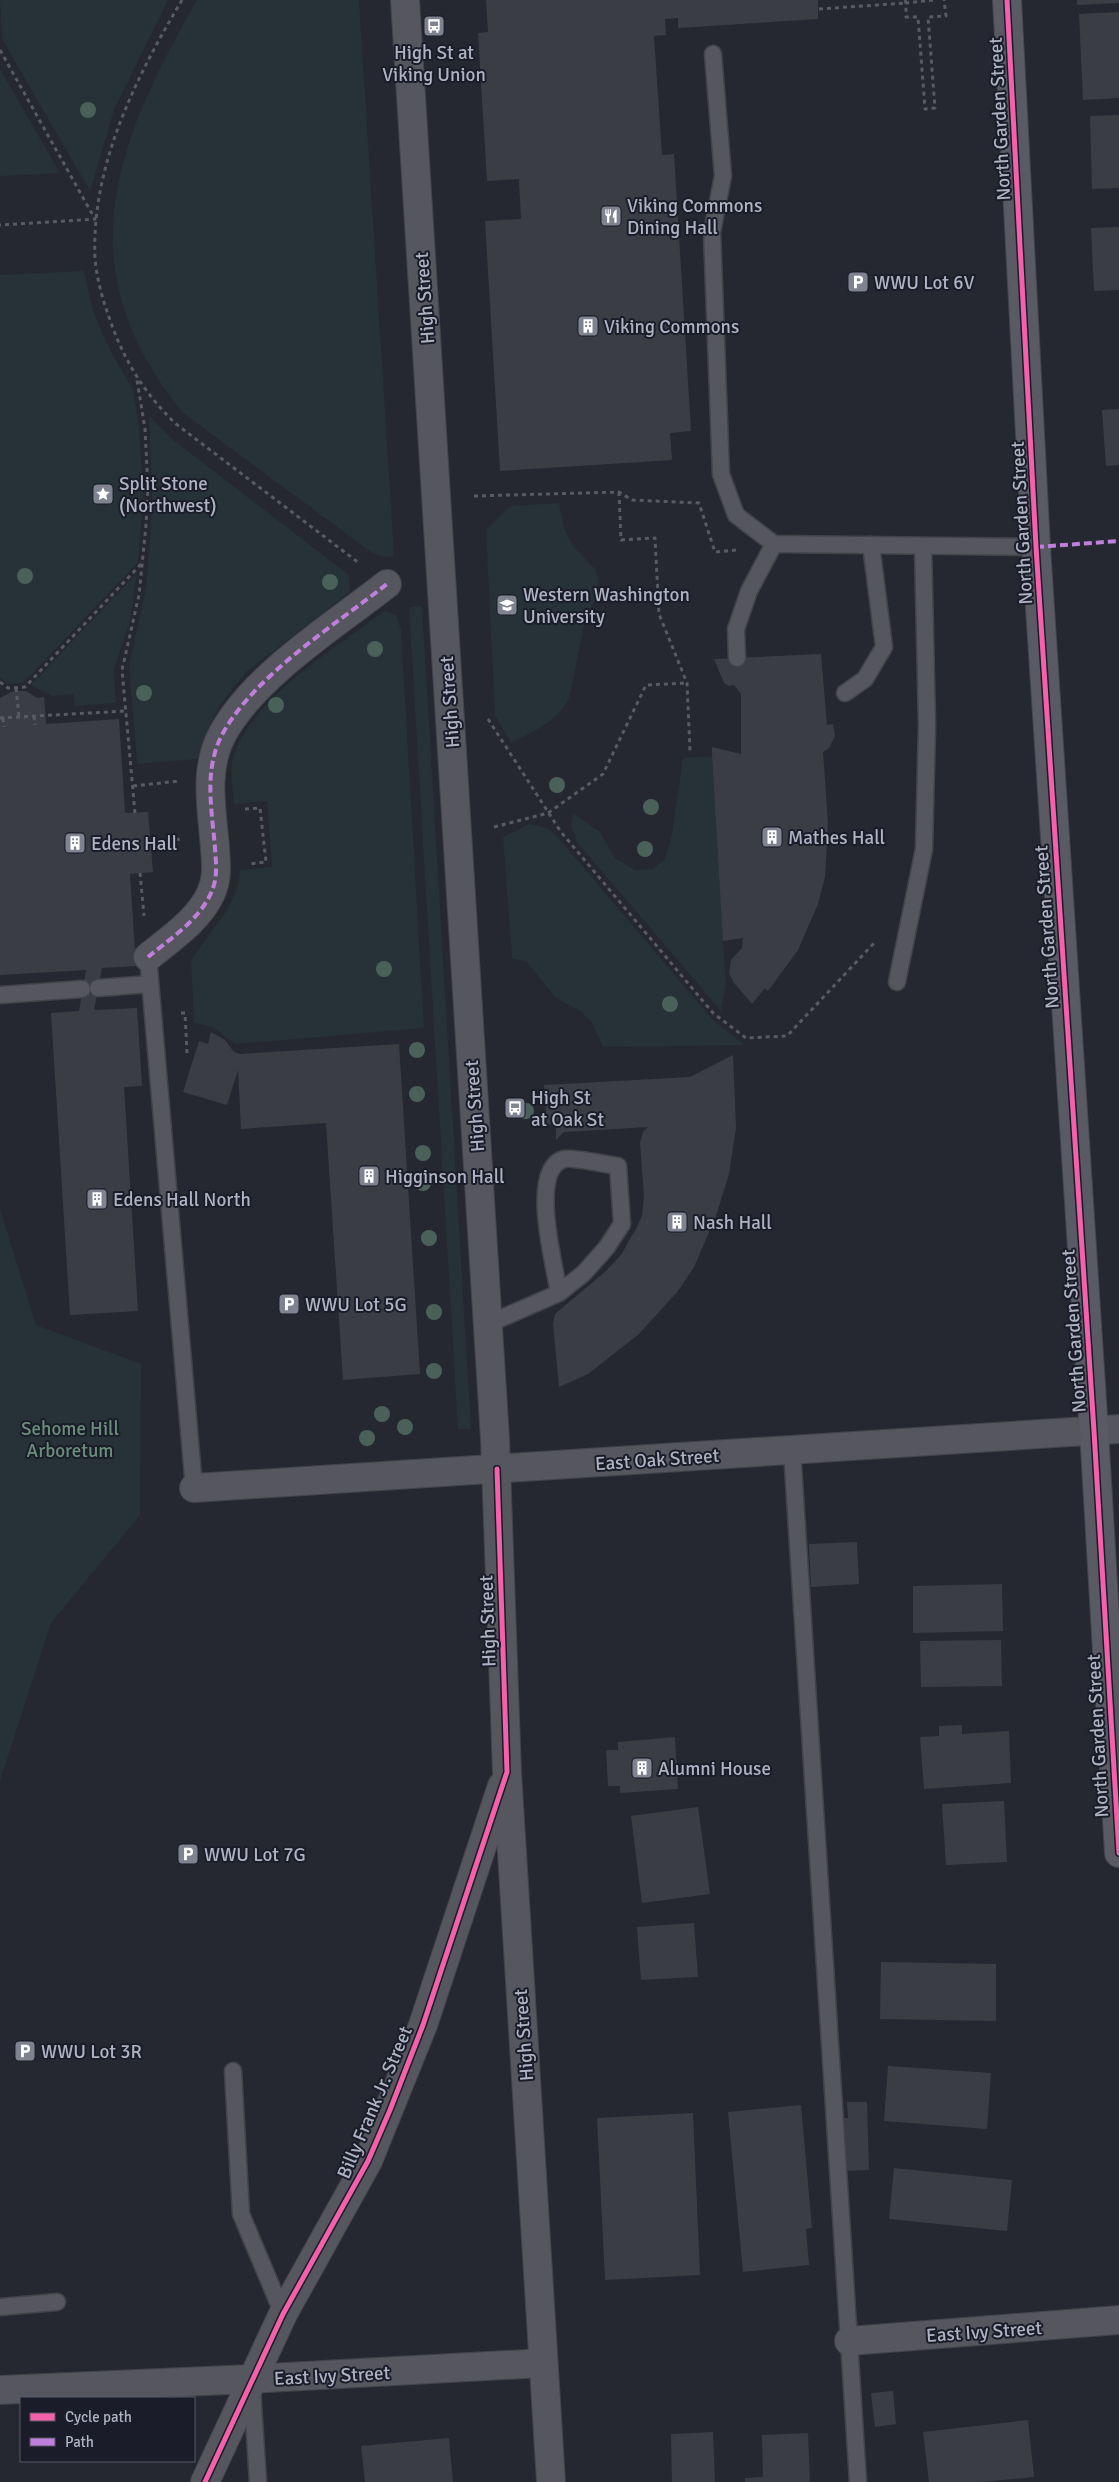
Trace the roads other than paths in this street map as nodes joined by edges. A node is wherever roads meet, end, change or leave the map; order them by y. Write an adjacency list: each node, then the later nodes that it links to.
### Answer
1 (405, 0): 16 (street, High Street)
2 (1007, 0): 7 (street, North Garden Street)
3 (713, 54): 4 (lane)
4 (774, 544): 5 (lane); 9 (lane)
5 (871, 545): 6 (lane); 10 (lane)
6 (922, 546): 7 (lane); 12 (lane)
7 (1036, 547): 17 (street, North Garden Street)
8 (388, 584): 11 (street)
9 (737, 658)
10 (845, 693)
11 (148, 957): 13 (lane)
12 (897, 982)
13 (150, 984): 14 (lane); 20 (lane)
14 (0, 995)
15 (559, 1293): 15 (lane); 16 (lane)
16 (488, 1324): 19 (street, High Street)
17 (1107, 1430): 18 (street, East Oak Street); 22 (street, North Garden Street)
18 (792, 1450): 19 (street, East Oak Street); 28 (lane)
19 (497, 1469): 20 (street, East Oak Street); 21 (street, High Street)
20 (194, 1488)
21 (507, 1772): 26 (street, Billy Frank Jr. Street); 29 (street, High Street)
22 (1119, 1852)
23 (234, 2071): 26 (lane)
24 (57, 2302): 25 (lane)
25 (0, 2307)
26 (283, 2314): 30 (street, Billy Frank Jr. Street)
27 (1119, 2320): 28 (street, East Ivy Street)
28 (849, 2341): 35 (lane)
29 (543, 2363): 30 (street, East Ivy Street); 34 (street, High Street)
30 (251, 2380): 31 (street, East Ivy Street); 32 (street, Billy Frank Jr. Street); 33 (lane)
31 (0, 2390)
32 (205, 2482)
33 (258, 2482)
34 (551, 2482)
35 (858, 2482)

